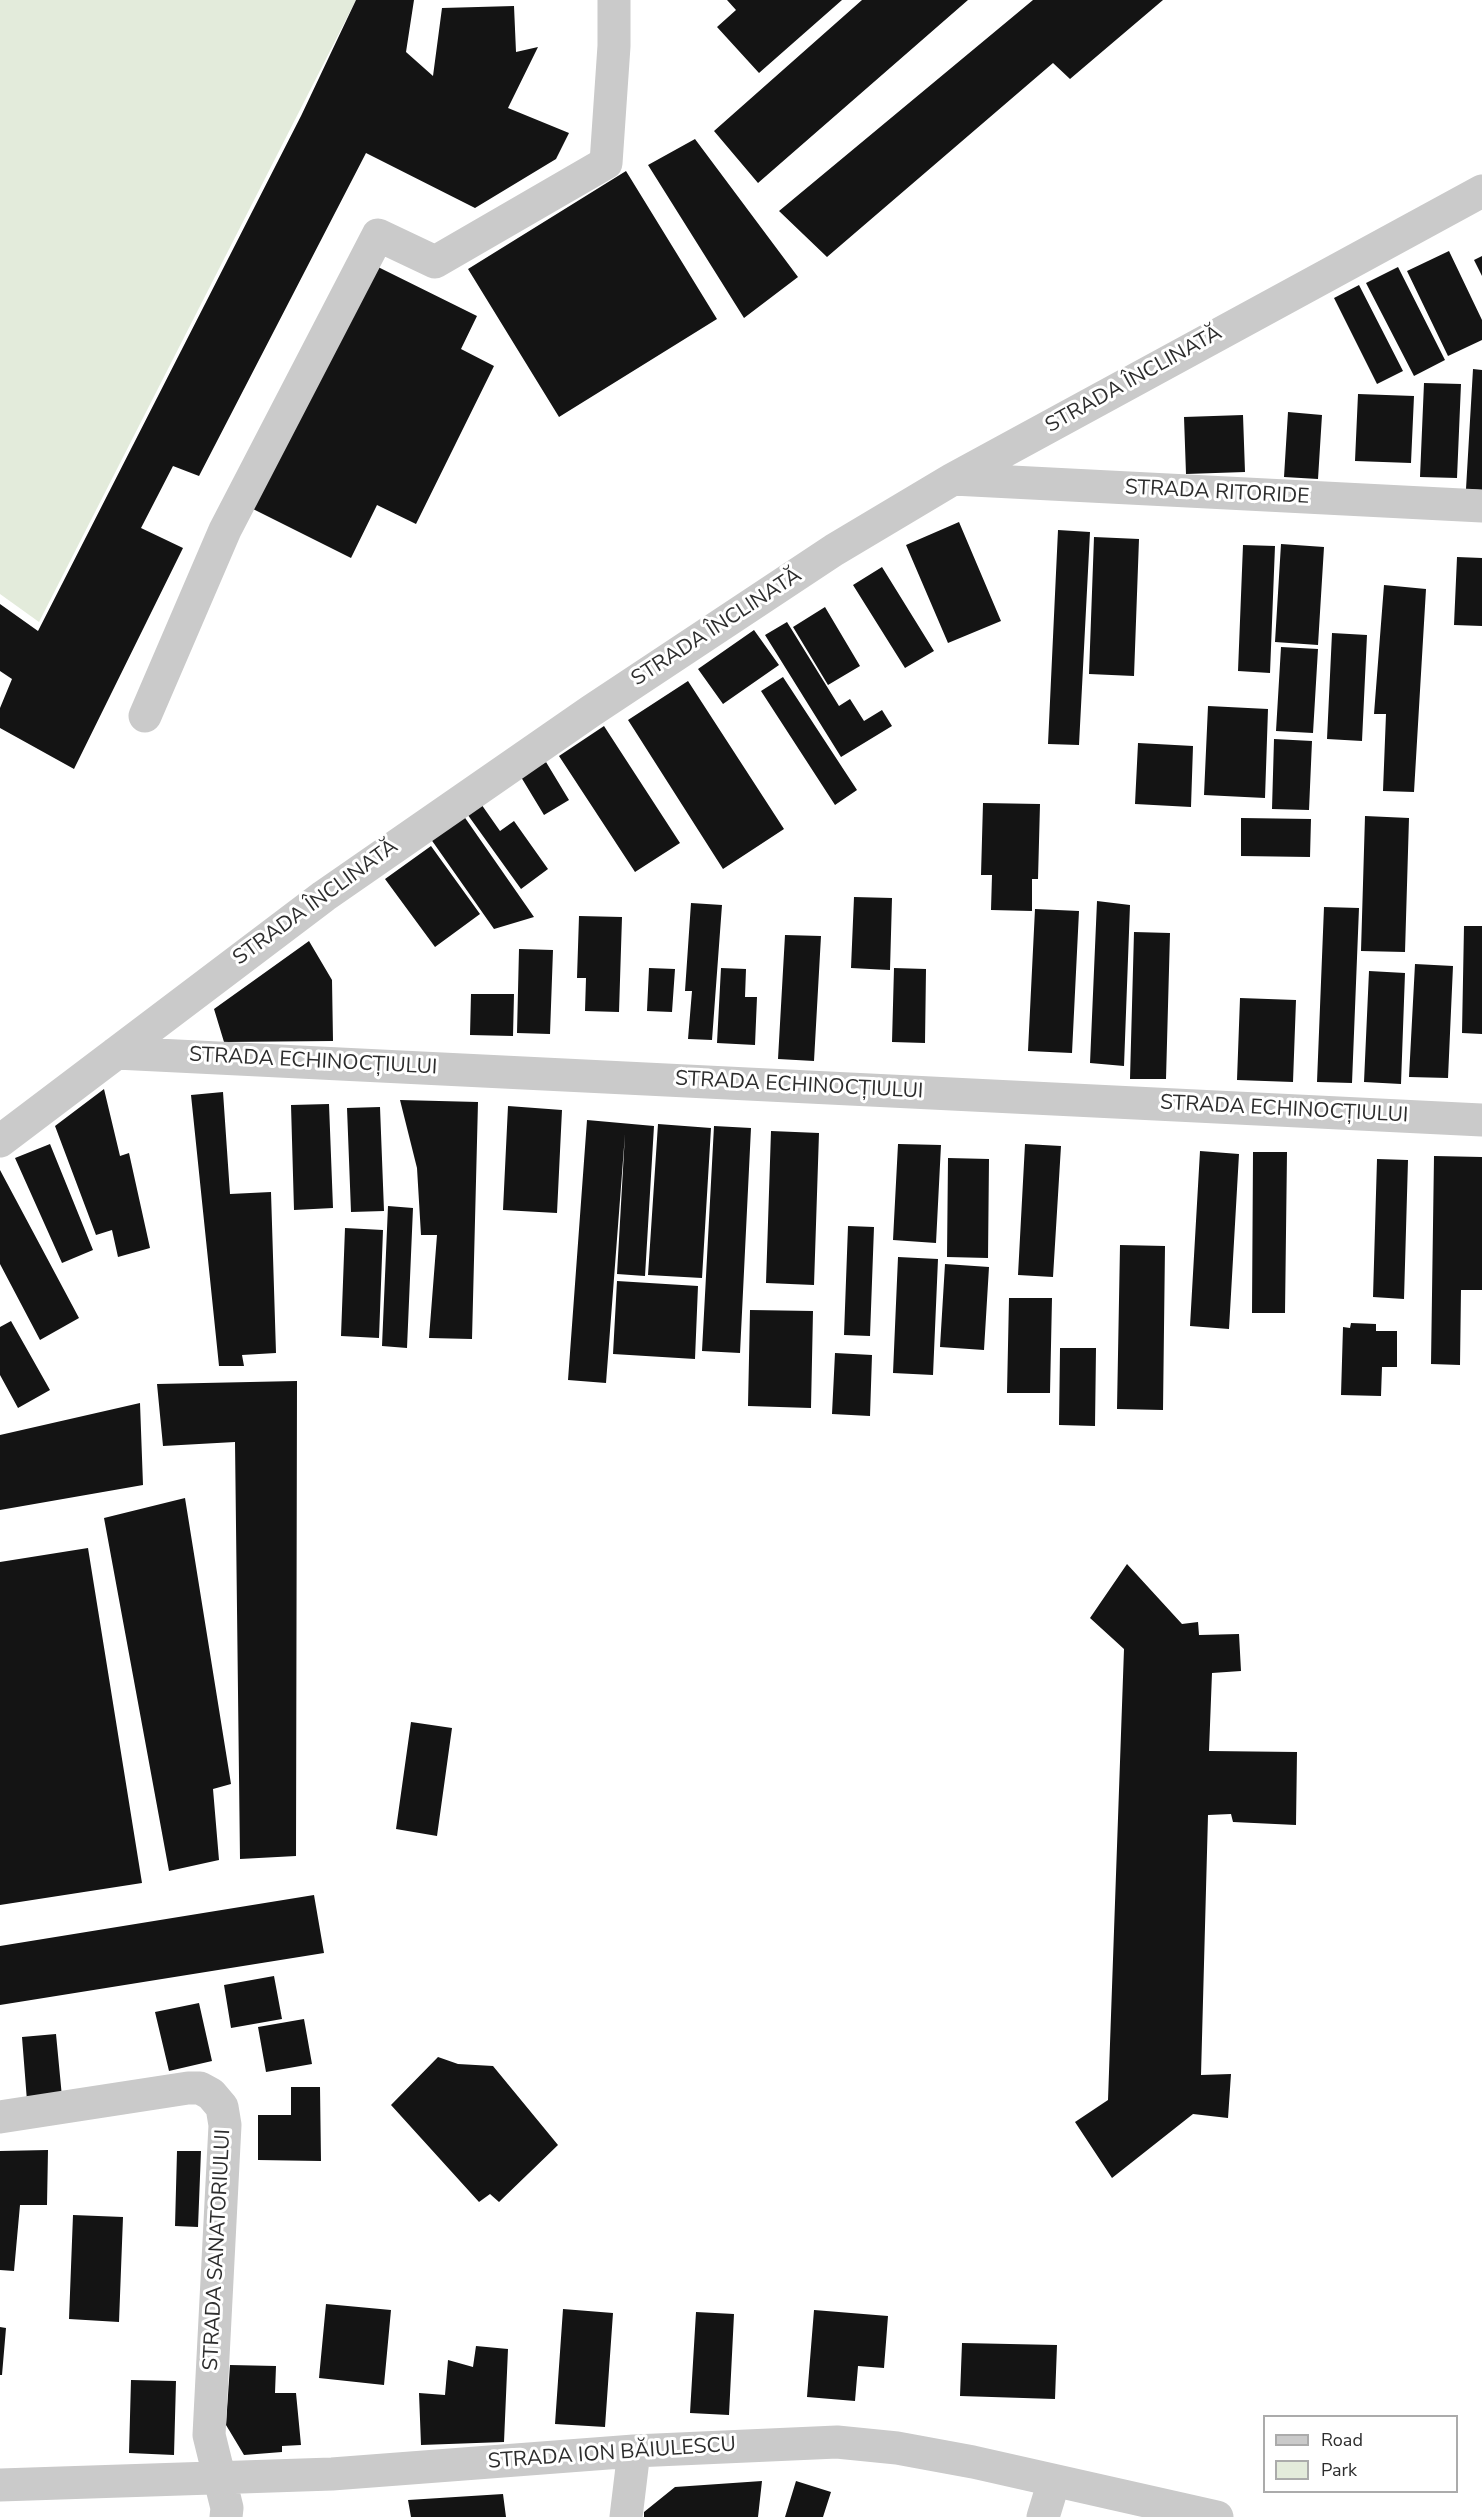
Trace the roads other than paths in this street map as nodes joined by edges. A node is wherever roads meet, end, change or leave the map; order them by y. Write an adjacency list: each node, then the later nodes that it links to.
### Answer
1 (614, 0): 5 (street)
2 (1482, 191): 3 (street, STRADA ÎNCLINATĂ)
3 (952, 479): 4 (street, STRADA RITORIDE); 6 (street, STRADA ÎNCLINATĂ)
4 (1482, 506)
5 (145, 716)
6 (116, 1053): 7 (street, STRADA ECHINOCȚIULUI); 8 (street, STRADA ÎNCLINATĂ)
7 (1482, 1120)
8 (0, 1141)
9 (0, 2117): 11 (street, STRADA SANATORIULUI)
10 (634, 2451): 11 (street, STRADA ION BĂIULESCU); 12 (street, STRADA ION BĂIULESCU); 15 (street)
11 (220, 2479): 13 (street, STRADA ION BĂIULESCU); 14 (street)
12 (1054, 2481): 16 (street); 17 (street, STRADA ION BĂIULESCU)
13 (0, 2485)
14 (226, 2517)
15 (626, 2517)
16 (1043, 2517)
17 (1217, 2517)

